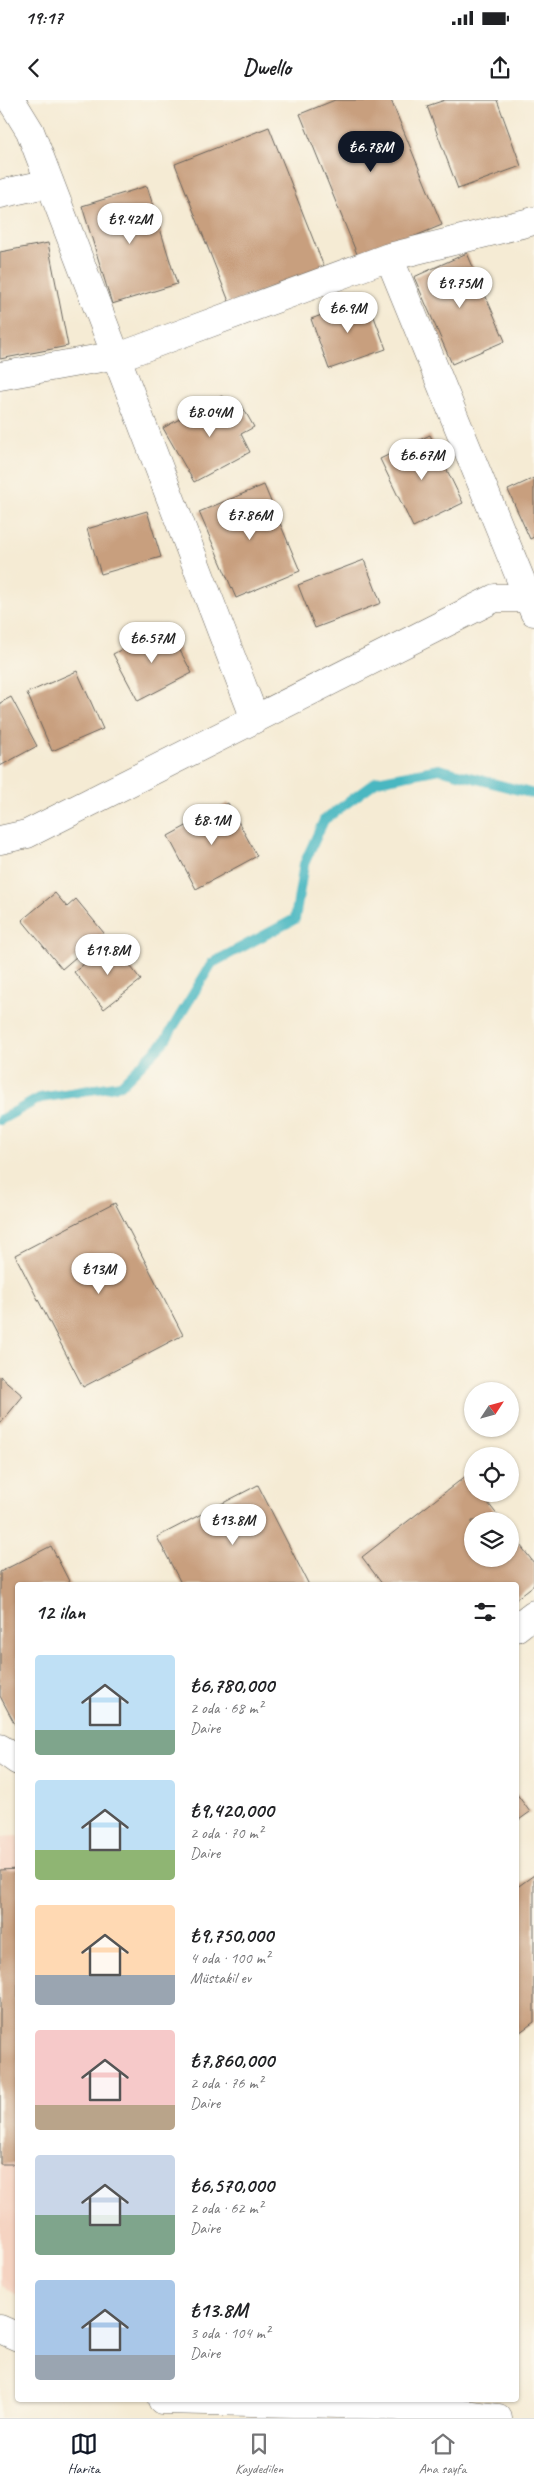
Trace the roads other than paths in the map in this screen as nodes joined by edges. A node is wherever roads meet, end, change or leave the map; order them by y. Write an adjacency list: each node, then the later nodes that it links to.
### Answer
1 (11, 100): 2 (street)
2 (50, 183): 3 (street); 6 (street)
3 (0, 194)
4 (534, 221): 5 (street)
5 (389, 257): 6 (street); 8 (street)
6 (115, 356): 7 (street); 9 (street)
7 (0, 376)
8 (532, 602): 9 (street)
9 (255, 719): 10 (street)
10 (0, 840)
11 (534, 1614): 12 (street)
12 (519, 1626)
13 (0, 1748): 14 (street)
14 (15, 1759)
15 (0, 2329): 16 (street)
16 (15, 2336)
17 (250, 2402): 18 (street)
18 (453, 2411): 19 (street)
19 (498, 2418)

